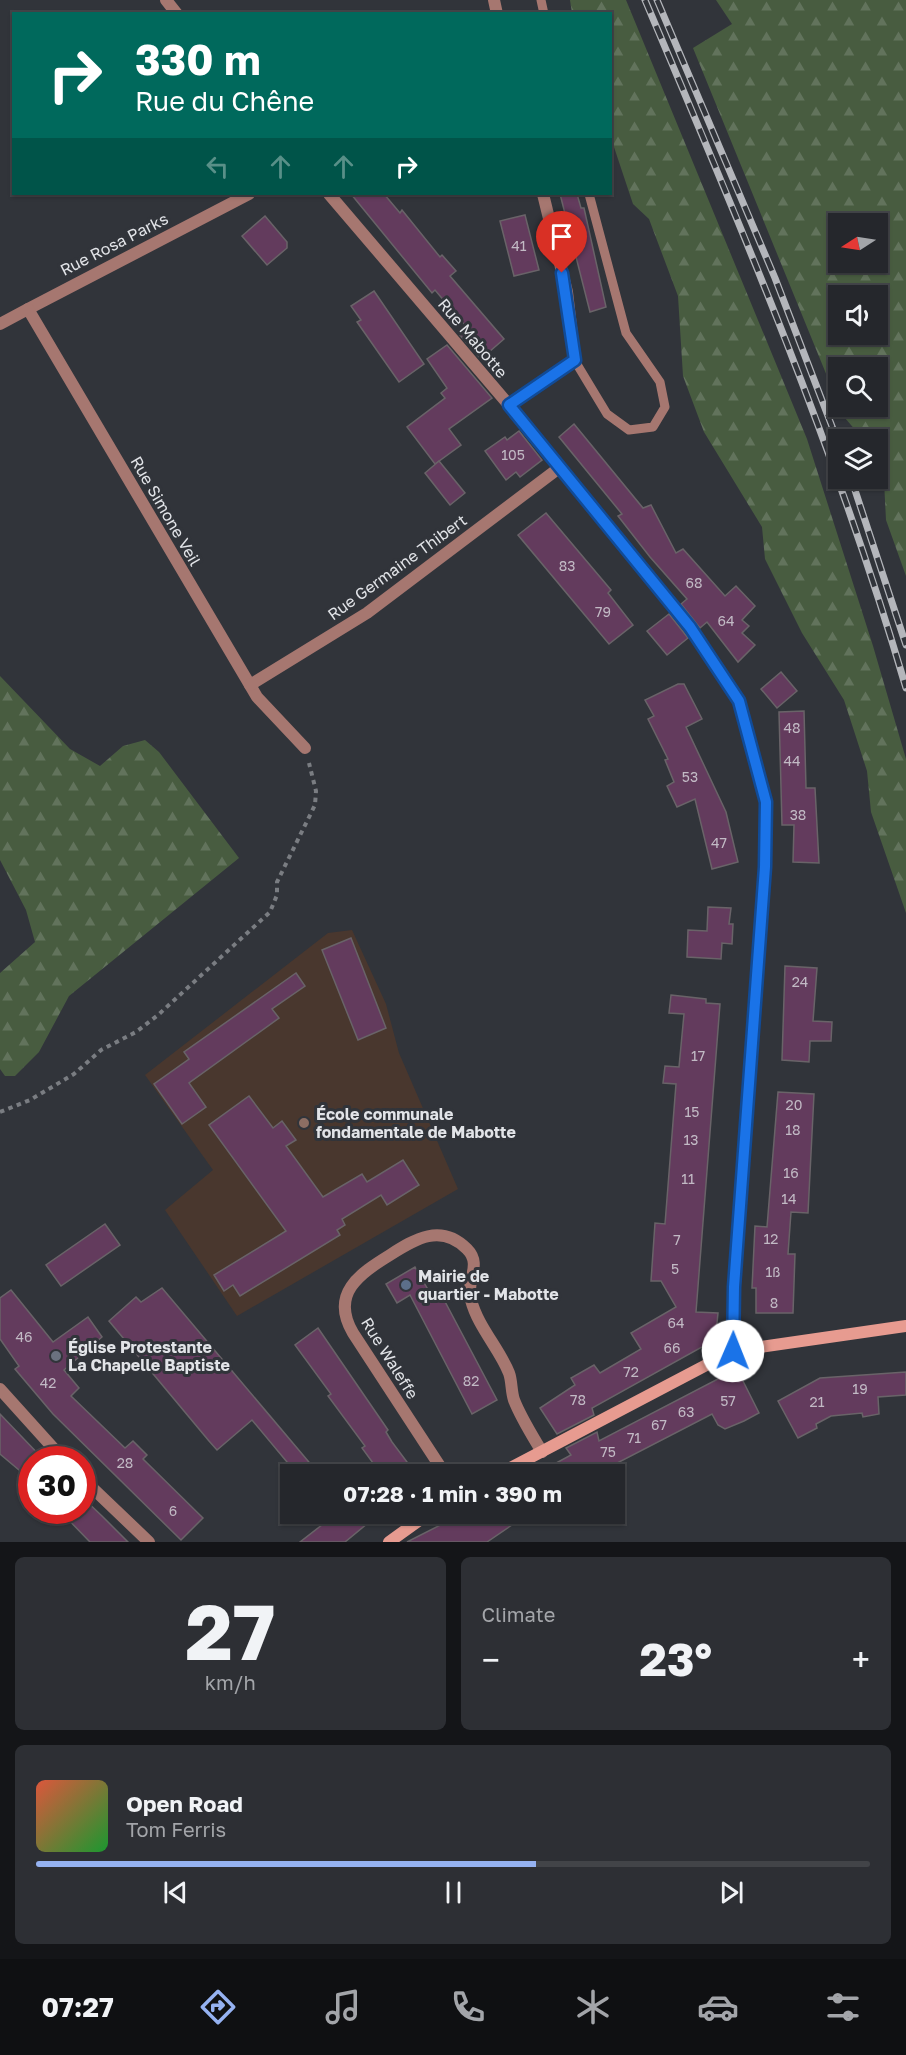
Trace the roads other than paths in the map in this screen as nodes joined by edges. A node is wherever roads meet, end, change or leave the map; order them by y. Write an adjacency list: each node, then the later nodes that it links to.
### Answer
1 (166, 0): 2 (street)
2 (175, 12)
3 (247, 195): 7 (street, Rue Rosa Parks)
4 (330, 195): 10 (street, Rue Mabotte)
5 (543, 195): 9 (street)
6 (589, 195): 9 (lane)
7 (28, 309): 8 (street); 12 (street, Rue Simone Veil)
8 (0, 324)
9 (575, 360): 10 (street)
10 (509, 405): 11 (street, Rue Mabotte)
11 (559, 468): 12 (street, Rue Germaine Thibert); 15 (street, Rue Mabotte)
12 (250, 685): 13 (street, Rue Simone Veil)
13 (305, 748)
14 (906, 1326): 15 (street)
15 (733, 1351): 18 (street)
16 (0, 1389): 17 (street)
17 (51, 1446)
18 (542, 1452): 19 (street, Rue Waleffe); 20 (street)
19 (438, 1464)
20 (519, 1464)
21 (96, 1491): 23 (street)
22 (414, 1524): 24 (street)
23 (149, 1542)
24 (389, 1542)

